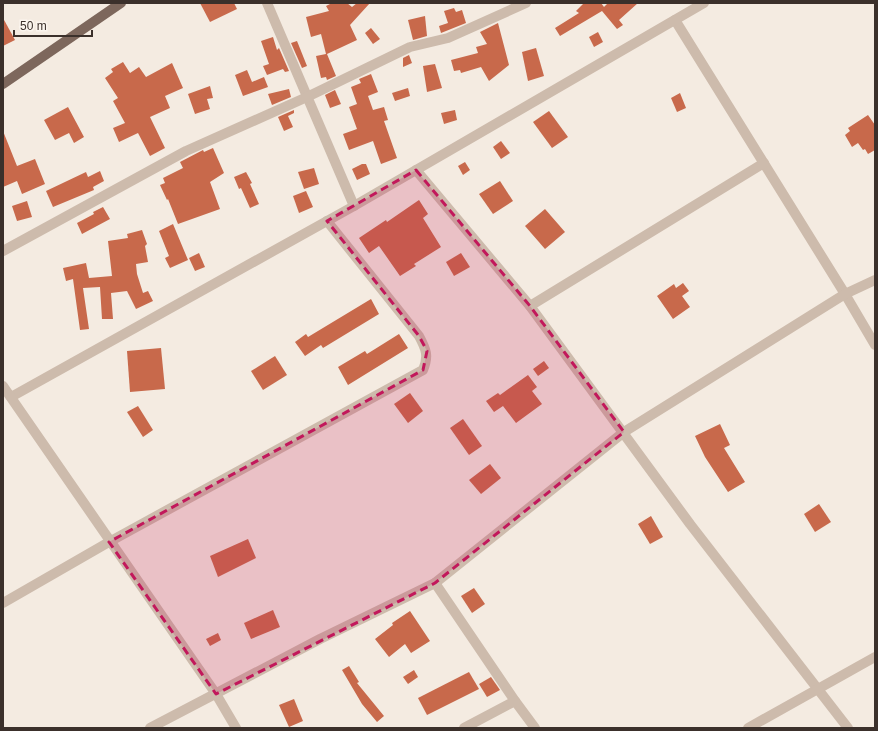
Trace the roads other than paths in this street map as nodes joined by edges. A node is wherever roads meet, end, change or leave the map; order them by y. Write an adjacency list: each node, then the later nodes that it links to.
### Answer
1 (121, 3): 6 (main road)
2 (267, 3): 7 (street)
3 (526, 3): 7 (street)
4 (704, 3): 5 (street)
5 (675, 20): 8 (street); 9 (street)
6 (3, 84)
7 (307, 97): 10 (street); 12 (street)
8 (764, 163): 14 (street); 15 (street)
9 (416, 170): 10 (street); 15 (street)
10 (354, 206): 11 (street)
11 (327, 221): 18 (street); 20 (street)
12 (3, 251)
13 (875, 280): 14 (street)
14 (845, 294): 16 (street); 19 (street)
15 (530, 306): 19 (street)
16 (875, 345)
17 (3, 386): 18 (street)
18 (11, 397): 20 (street)
19 (624, 432): 21 (street); 24 (street)
20 (109, 542): 22 (street); 25 (street)
21 (435, 583): 25 (street); 26 (street)
22 (3, 603)
23 (875, 657): 24 (street)
24 (818, 689): 31 (street); 32 (street)
25 (216, 694): 27 (street); 28 (street)
26 (515, 701): 29 (street); 30 (street)
27 (150, 728)
28 (236, 728)
29 (464, 728)
30 (535, 728)
31 (748, 728)
32 (848, 728)

